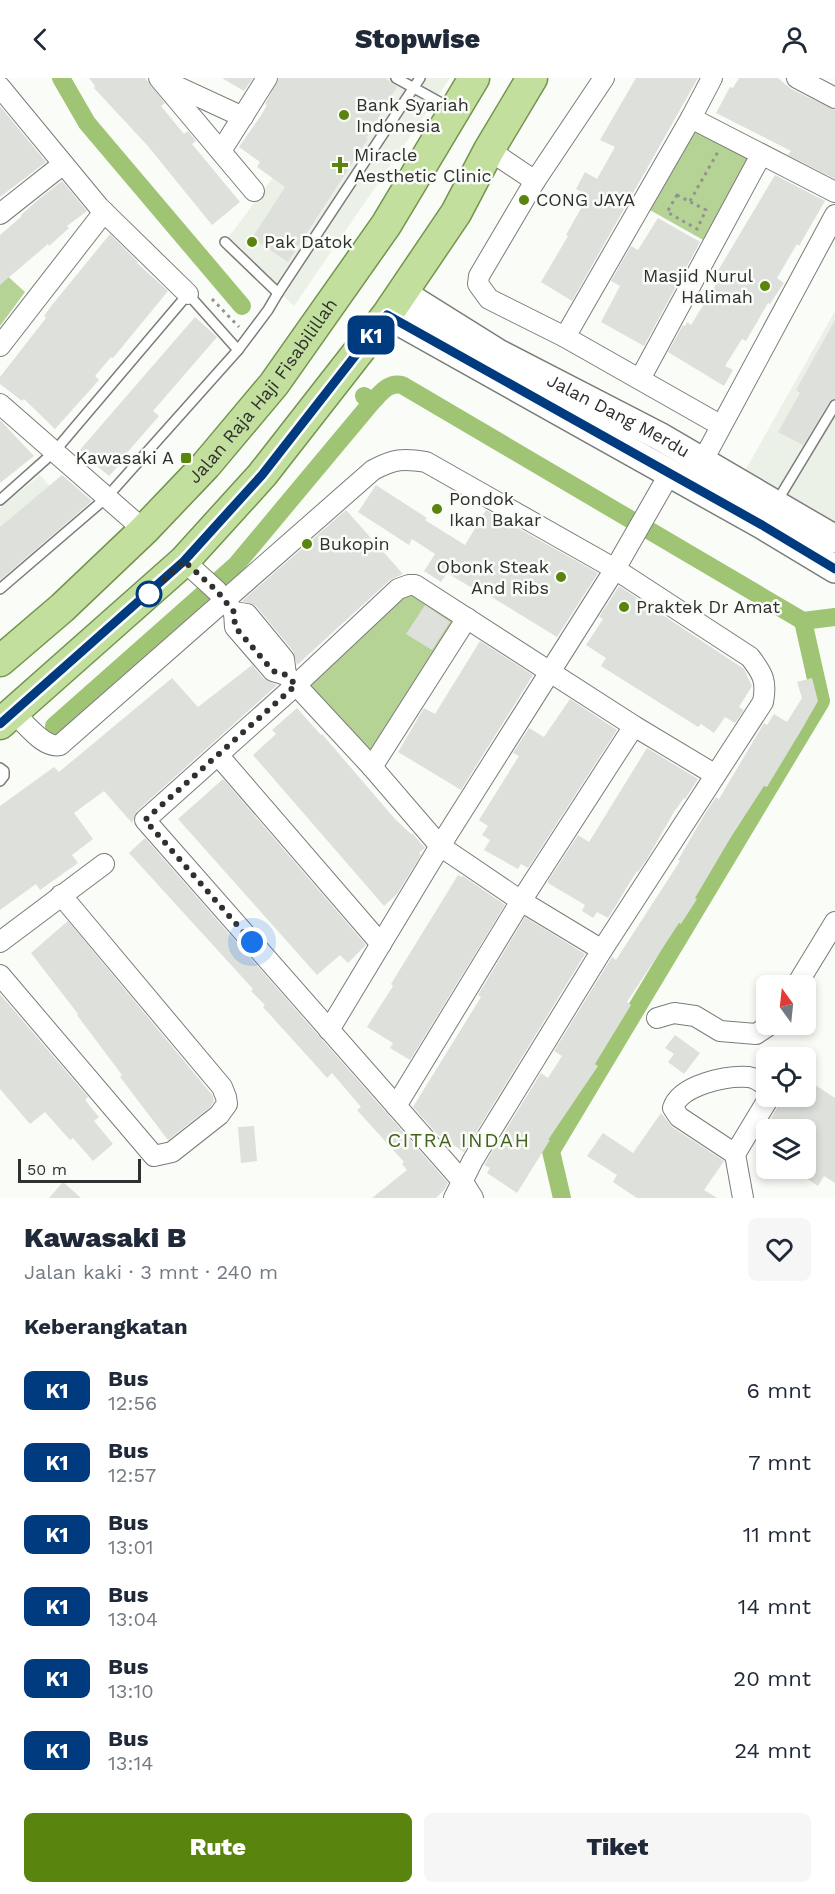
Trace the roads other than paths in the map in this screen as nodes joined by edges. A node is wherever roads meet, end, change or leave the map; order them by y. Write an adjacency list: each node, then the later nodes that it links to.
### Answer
1 (159, 78): 14 (street); 17 (street)
2 (267, 78): 14 (street)
3 (396, 78): 11 (lane)
4 (420, 78): 11 (lane)
5 (474, 78): 13 (main road, Jalan Raja Haji Fisabilillah)
6 (532, 78): 16 (main road)
7 (604, 78): 20 (street)
8 (712, 78): 15 (street)
9 (797, 78): 12 (street)
10 (1, 89): 19 (street)
11 (414, 89): 13 (lane); 27 (lane)
12 (835, 98)
13 (455, 111): 44 (main road, Jalan Raja Haji Fisabilillah)
14 (243, 117): 17 (street)
15 (691, 118): 18 (street); 30 (street)
16 (489, 150): 20 (street); 29 (main road)
17 (221, 151): 21 (street)
18 (761, 154): 22 (street); 34 (street)
19 (62, 165): 23 (street); 24 (street)
20 (536, 181): 30 (street)
21 (254, 191)
22 (835, 192)
23 (104, 212): 28 (street); 31 (street)
24 (0, 214)
25 (835, 215): 37 (street)
26 (225, 242): 27 (lane)
27 (278, 293): 32 (lane)
28 (188, 294): 32 (lane); 38 (lane)
29 (394, 304): 33 (main road, Jalan Dang Merdu); 46 (main road)
30 (565, 337): 34 (street)
31 (0, 346)
32 (238, 350): 41 (lane)
33 (472, 350): 39 (main road, Jalan Dang Merdu); 40 (main road, Jalan Dang Merdu)
34 (640, 379): 37 (street)
35 (0, 404): 38 (street)
36 (834, 411): 43 (lane)
37 (720, 425): 39 (street)
38 (54, 453): 41 (street); 42 (lane)
39 (702, 462): 43 (main road, Jalan Dang Merdu)
40 (670, 473): 47 (street); 48 (main road, Jalan Dang Merdu)
41 (106, 498): 44 (street); 49 (lane)
42 (0, 500)
43 (775, 504): 45 (main road, Jalan Dang Merdu)
44 (144, 530): 52 (main road, Jalan Raja Haji Fisabilillah)
45 (835, 539)
46 (192, 568): 50 (street); 55 (main road)
47 (615, 569): 50 (street); 53 (street); 60 (street)
48 (835, 569)
49 (0, 589)
50 (225, 602): 54 (street); 55 (street)
51 (467, 618): 53 (street); 54 (street); 58 (street)
52 (0, 661)
53 (550, 672): 56 (street); 62 (street)
54 (291, 680): 57 (street); 58 (street)
55 (7, 719)
56 (634, 726): 60 (street); 65 (street)
57 (218, 755): 68 (street); 73 (street)
58 (372, 767): 62 (street)
59 (0, 768): 61 (lane)
60 (714, 774): 69 (street)
61 (0, 781)
62 (440, 846): 65 (street); 68 (street)
63 (104, 864): 64 (street)
64 (61, 896): 67 (street); 70 (street)
65 (521, 900): 69 (street); 76 (street)
66 (832, 935): 71 (street)
67 (0, 942)
68 (381, 944): 73 (street)
69 (602, 950): 79 (street)
70 (0, 975)
71 (804, 975)
72 (657, 1018): 74 (street)
73 (329, 1030): 76 (street)
74 (756, 1034)
75 (756, 1080): 78 (street)
76 (396, 1106): 79 (street)
77 (763, 1107): 78 (street)
78 (735, 1154): 80 (street)
79 (463, 1193)
80 (743, 1198)

